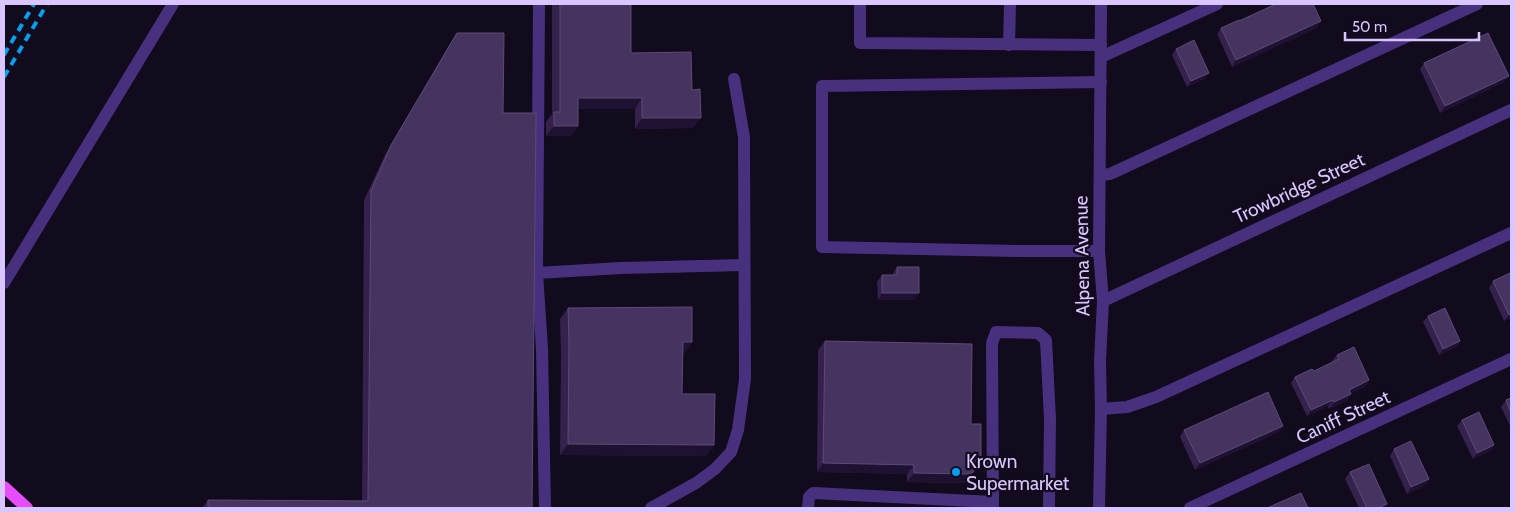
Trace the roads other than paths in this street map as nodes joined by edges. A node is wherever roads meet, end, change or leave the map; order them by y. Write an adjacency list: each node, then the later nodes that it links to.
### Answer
1 (172, 4): 18 (street)
2 (539, 4): 17 (street)
3 (860, 4): 8 (street)
4 (1010, 4): 8 (street)
5 (1102, 4): 9 (street, Alpena Avenue)
6 (1218, 4): 9 (street)
7 (1477, 4): 13 (street)
8 (1010, 45): 9 (street)
9 (1101, 51): 11 (street, Alpena Avenue)
10 (734, 79): 16 (street)
11 (1101, 82): 13 (street, Alpena Avenue); 15 (street)
12 (1511, 110): 19 (street, Trowbridge Street)
13 (1100, 175): 15 (street, Alpena Avenue)
14 (1511, 233): 21 (street)
15 (1099, 251): 19 (street, Alpena Avenue)
16 (744, 265): 17 (street); 26 (street)
17 (537, 273): 25 (street)
18 (4, 283)
19 (1103, 300): 21 (street, Alpena Avenue)
20 (1511, 359): 30 (street, Caniff Street)
21 (1101, 409): 29 (street, Alpena Avenue)
22 (4, 487): 24 (main road)
23 (993, 505): 27 (street); 28 (street)
24 (27, 508)
25 (545, 508)
26 (651, 508)
27 (808, 508)
28 (1049, 508)
29 (1099, 508)
30 (1190, 508)

